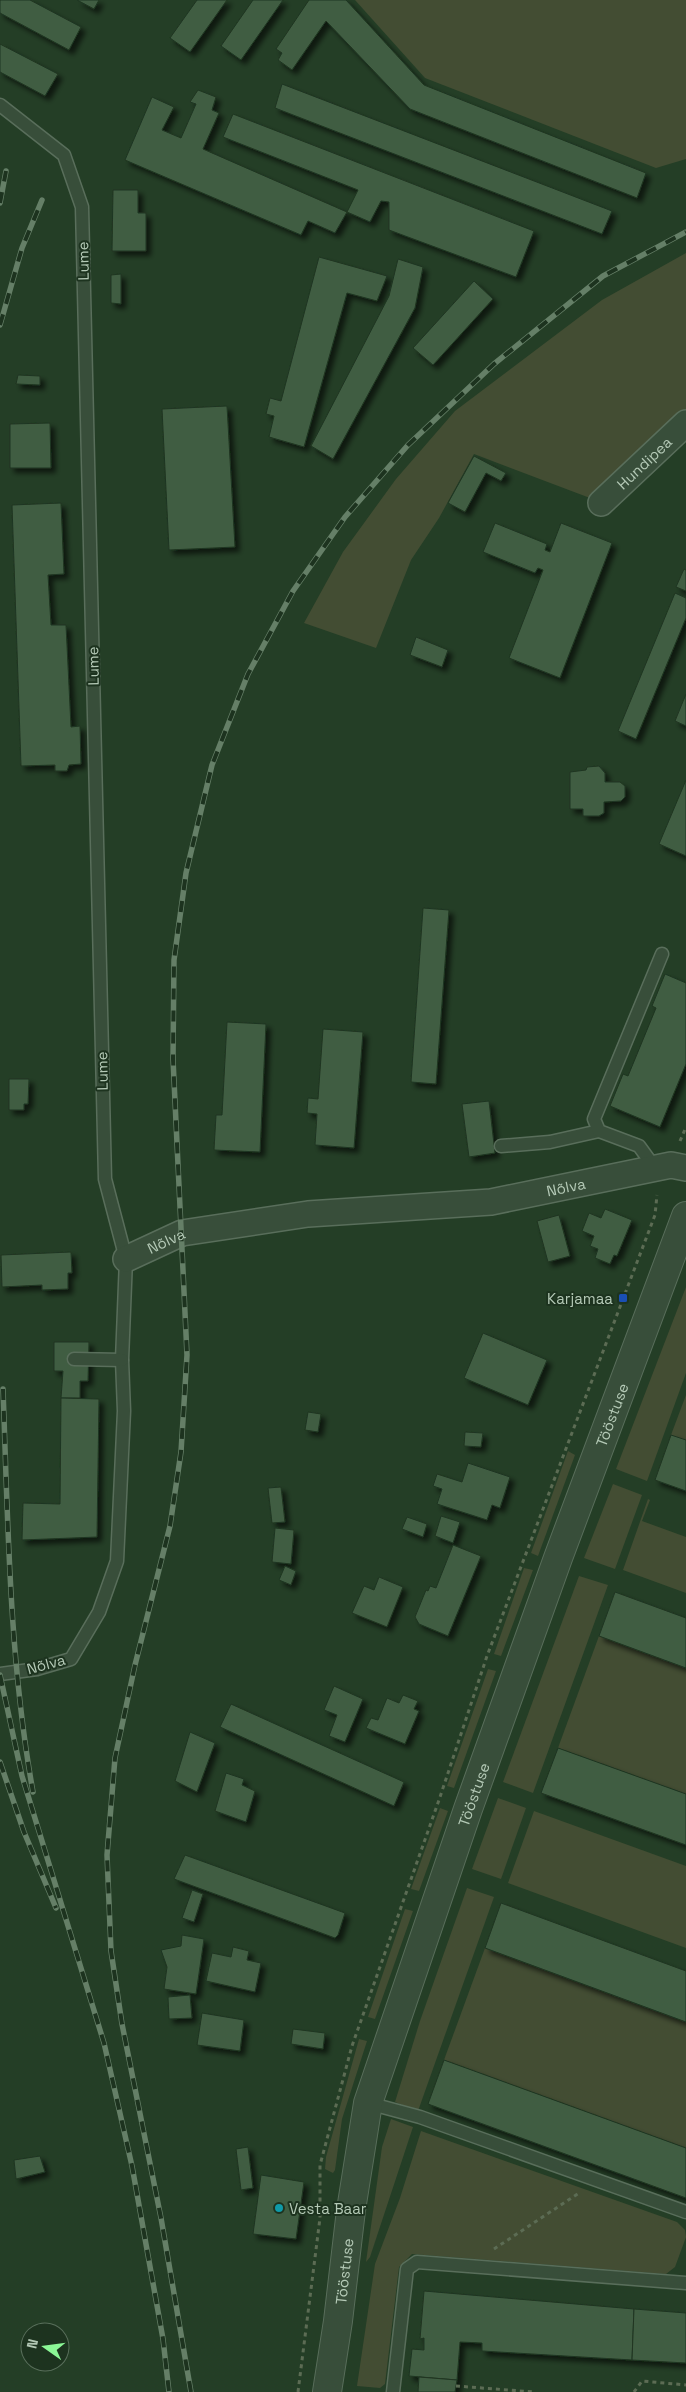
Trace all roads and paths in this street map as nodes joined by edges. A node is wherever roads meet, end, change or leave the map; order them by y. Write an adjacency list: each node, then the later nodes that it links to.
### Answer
1 (0, 105): 10 (lane, Lume)
2 (686, 423): 3 (street, Hundipea)
3 (601, 503)
4 (662, 954): 5 (lane)
5 (599, 1131): 6 (lane); 7 (lane)
6 (501, 1146)
7 (655, 1168): 8 (street, Nõlva); 10 (street, Nõlva)
8 (686, 1168)
9 (686, 1216): 14 (street, Tööstuse)
10 (126, 1259): 12 (lane, Nõlva)
11 (74, 1359): 12 (lane)
12 (122, 1360): 13 (lane, Nõlva)
13 (0, 1674)
14 (368, 2103): 15 (lane); 21 (street, Tööstuse)
15 (598, 2180): 16 (lane); 17 (path)
16 (686, 2212)
17 (469, 2265): 18 (lane); 22 (lane)
18 (686, 2284)
19 (686, 2384): 24 (path)
20 (456, 2386): 23 (path)
21 (327, 2392)
22 (393, 2392)
23 (534, 2392)
24 (634, 2392)

